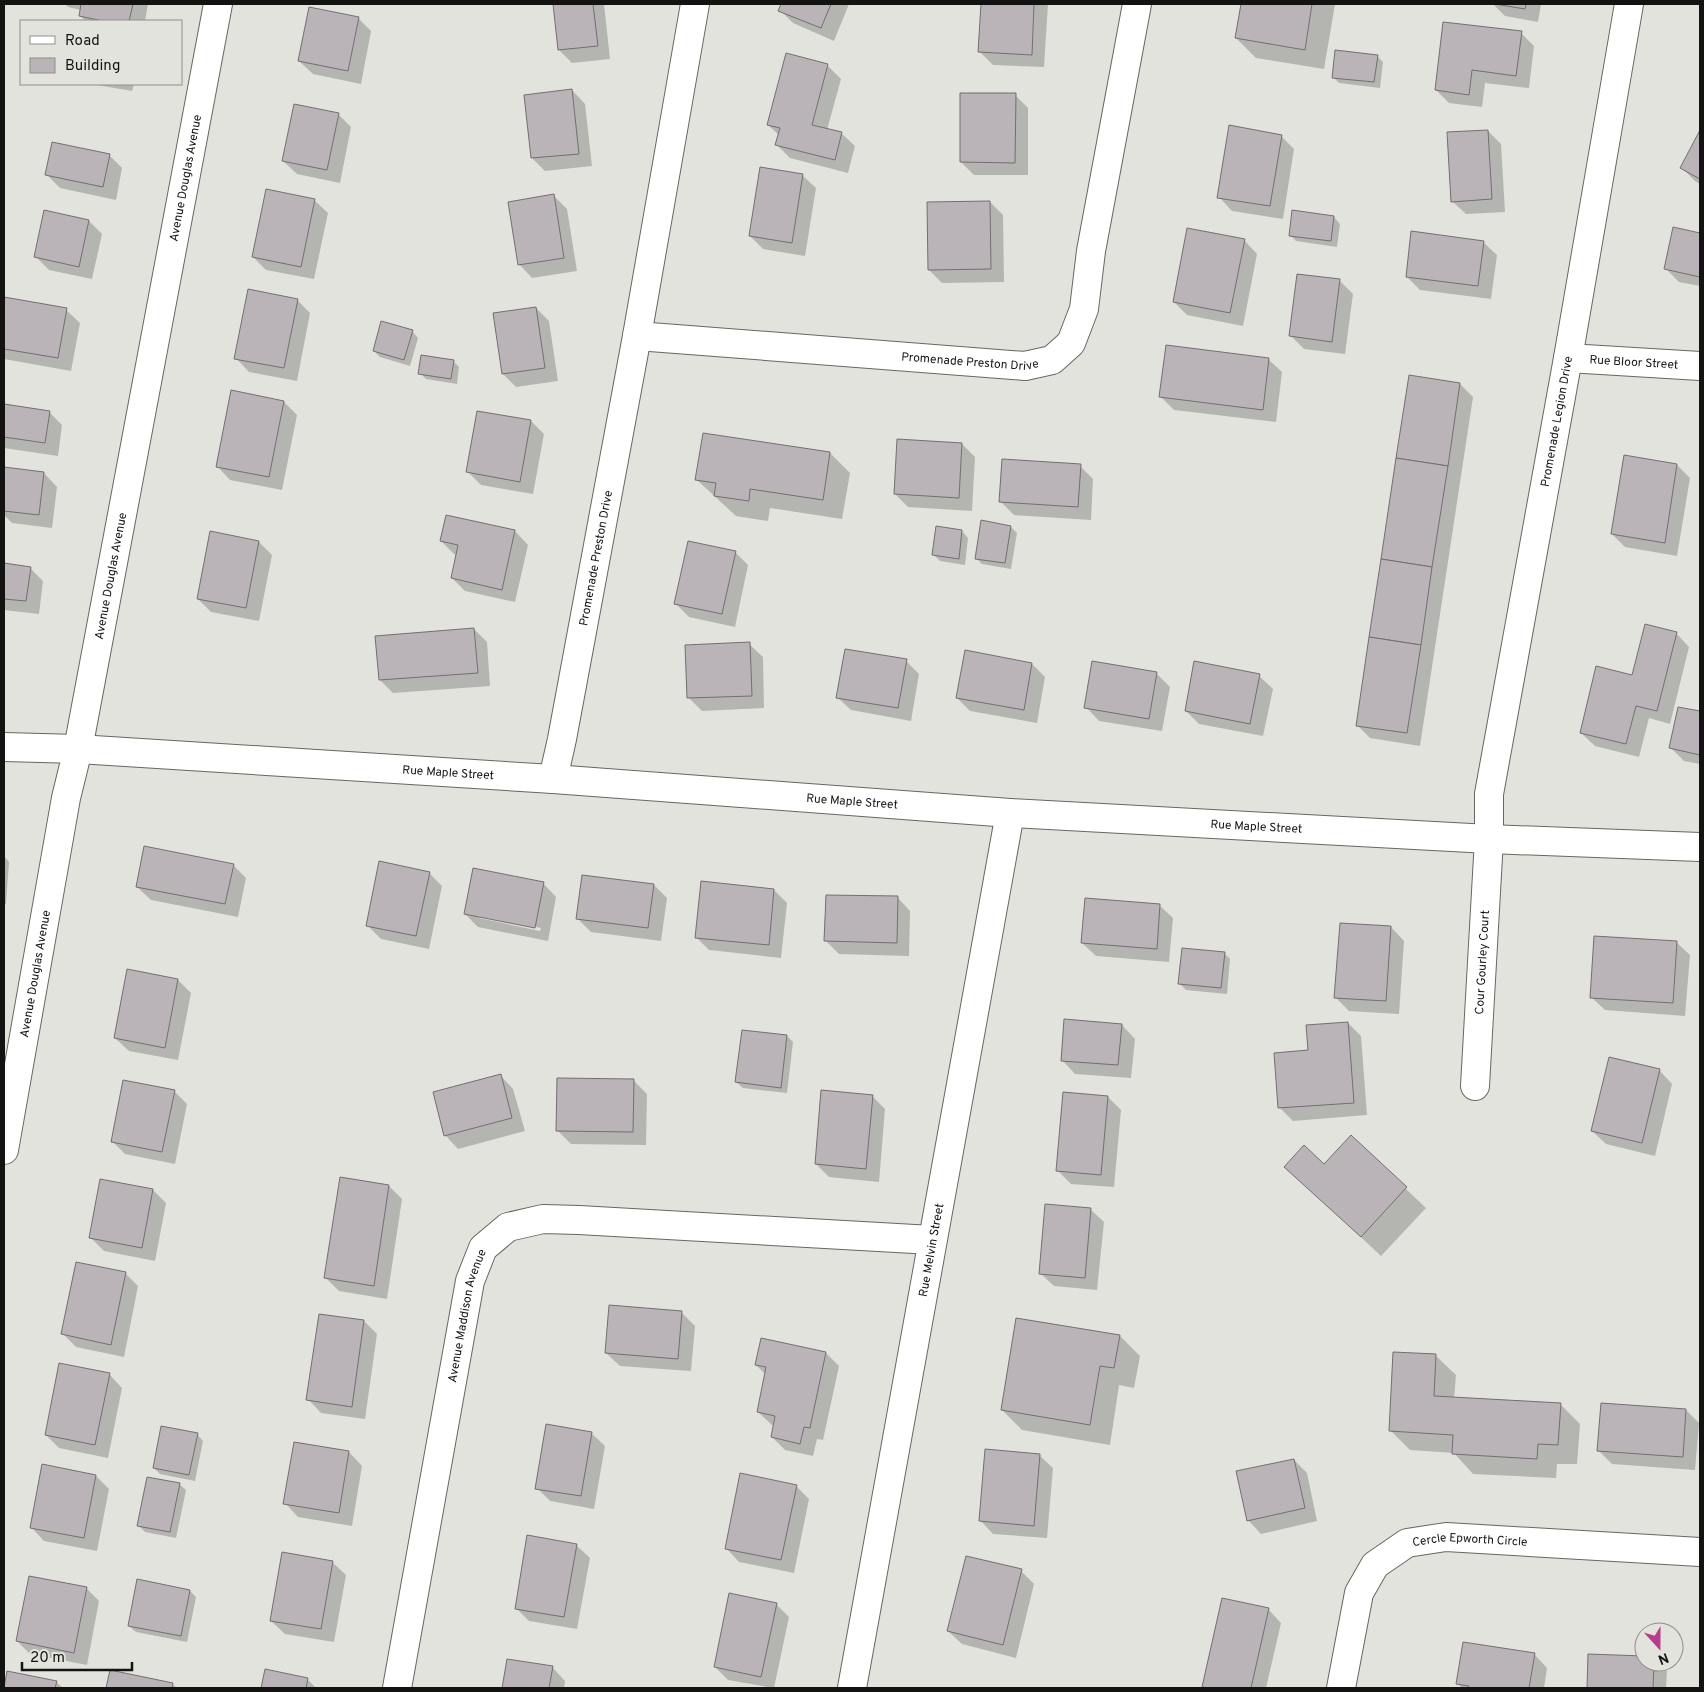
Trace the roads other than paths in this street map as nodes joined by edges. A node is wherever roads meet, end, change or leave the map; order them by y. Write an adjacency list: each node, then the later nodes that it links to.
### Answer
1 (218, 4): 9 (street, Avenue Douglas Avenue)
2 (695, 4): 5 (street, Promenade Preston Drive)
3 (1137, 4): 5 (street, Promenade Preston Drive)
4 (1629, 4): 6 (street, Promenade Legion Drive)
5 (637, 336): 10 (street, Promenade Preston Drive)
6 (1568, 358): 7 (street, Rue Bloor Street); 12 (street, Promenade Legion Drive)
7 (1700, 366)
8 (4, 747): 9 (street, Rue Maple Street)
9 (78, 749): 10 (street, Rue Maple Street); 15 (street, Avenue Douglas Avenue)
10 (553, 779): 11 (street, Rue Maple Street)
11 (1010, 813): 12 (street, Rue Maple Street); 16 (street, Rue Melvin Street)
12 (1489, 839): 13 (street, Rue Maple Street); 14 (street, Cour Gourley Court)
13 (1700, 847)
14 (1475, 1086)
15 (4, 1150)
16 (932, 1240): 18 (street, Avenue Maddison Avenue); 19 (street, Rue Melvin Street)
17 (1700, 1552): 20 (street, Cercle Epworth Circle)
18 (398, 1688)
19 (852, 1688)
20 (1341, 1688)

